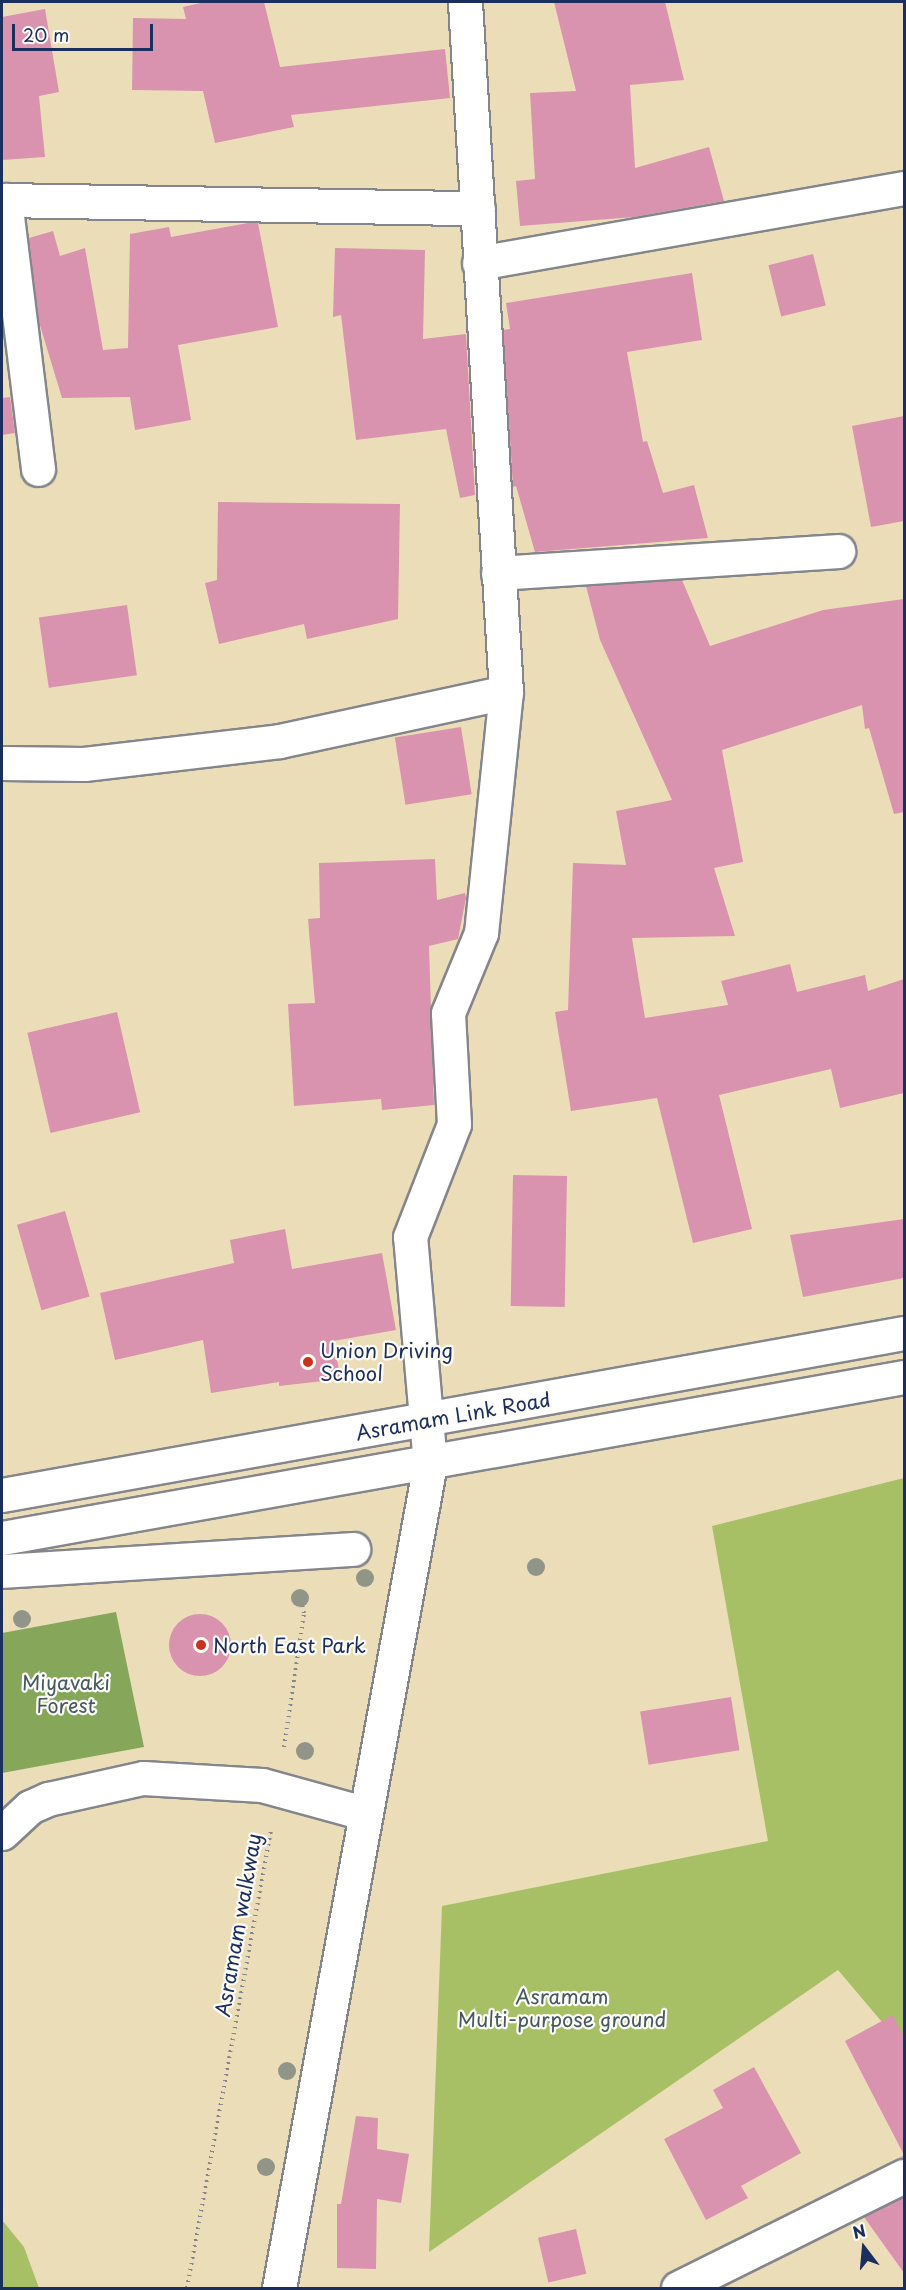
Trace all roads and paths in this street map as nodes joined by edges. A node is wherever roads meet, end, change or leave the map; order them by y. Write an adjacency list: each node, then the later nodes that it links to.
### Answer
1 (465, 2): 4 (street)
2 (904, 188): 5 (street)
3 (3, 200): 4 (street); 6 (street)
4 (478, 208): 5 (street)
5 (479, 263): 8 (street)
6 (38, 469)
7 (838, 551): 8 (street)
8 (498, 573): 9 (street)
9 (506, 692): 10 (street); 13 (street)
10 (2, 763)
11 (904, 1333): 13 (street, Asramam Link Road)
12 (904, 1377): 14 (street)
13 (426, 1422): 14 (street); 15 (street, Asramam Link Road)
14 (430, 1464): 16 (street); 21 (street)
15 (2, 1495)
16 (2, 1538)
17 (353, 1549): 18 (street)
18 (2, 1571)
19 (297, 1585): 20 (path, Asramam walkway)
20 (278, 1788): 21 (street); 22 (street); 24 (path, Asramam walkway)
21 (364, 1813): 25 (street)
22 (2, 1833)
23 (904, 2176): 26 (street)
24 (187, 2289)
25 (279, 2289)
26 (678, 2289)

